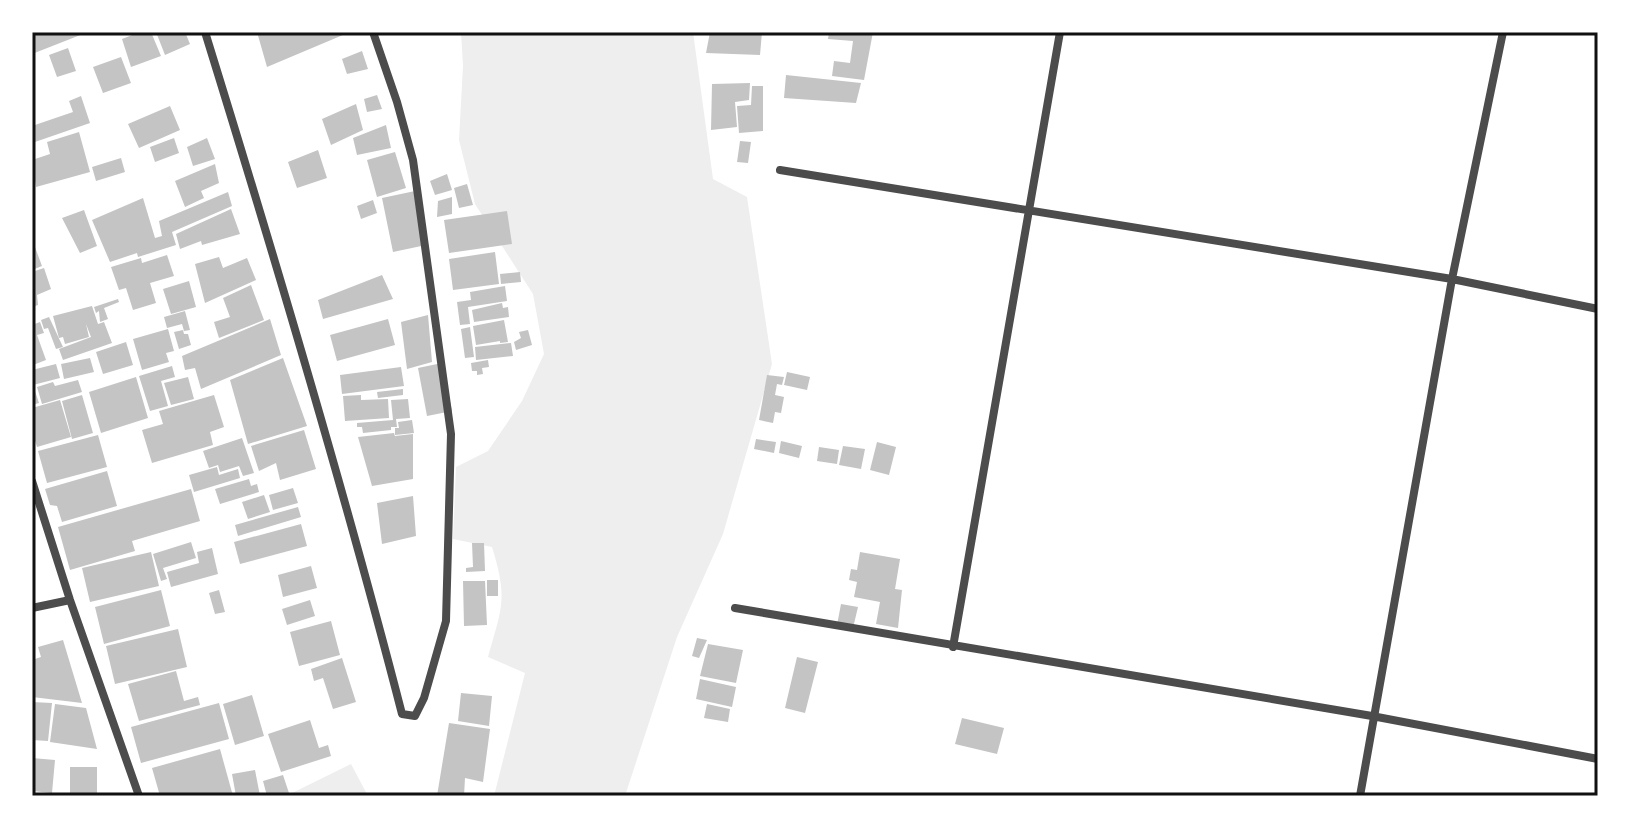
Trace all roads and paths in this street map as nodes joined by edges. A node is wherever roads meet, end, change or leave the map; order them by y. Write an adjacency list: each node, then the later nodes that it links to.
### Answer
1 (205, 32): 2 (street)
2 (373, 32)
3 (1060, 32): 6 (street)
4 (1503, 32): 7 (street)
5 (780, 170): 6 (street)
6 (1028, 210): 7 (street); 13 (street)
7 (1452, 279): 8 (street); 14 (street)
8 (1598, 309)
9 (32, 481): 10 (street)
10 (70, 600): 11 (street); 16 (street)
11 (32, 608)
12 (735, 608): 13 (street)
13 (953, 647): 14 (street)
14 (1372, 716): 15 (street); 17 (street)
15 (1598, 759)
16 (139, 796)
17 (1360, 796)

